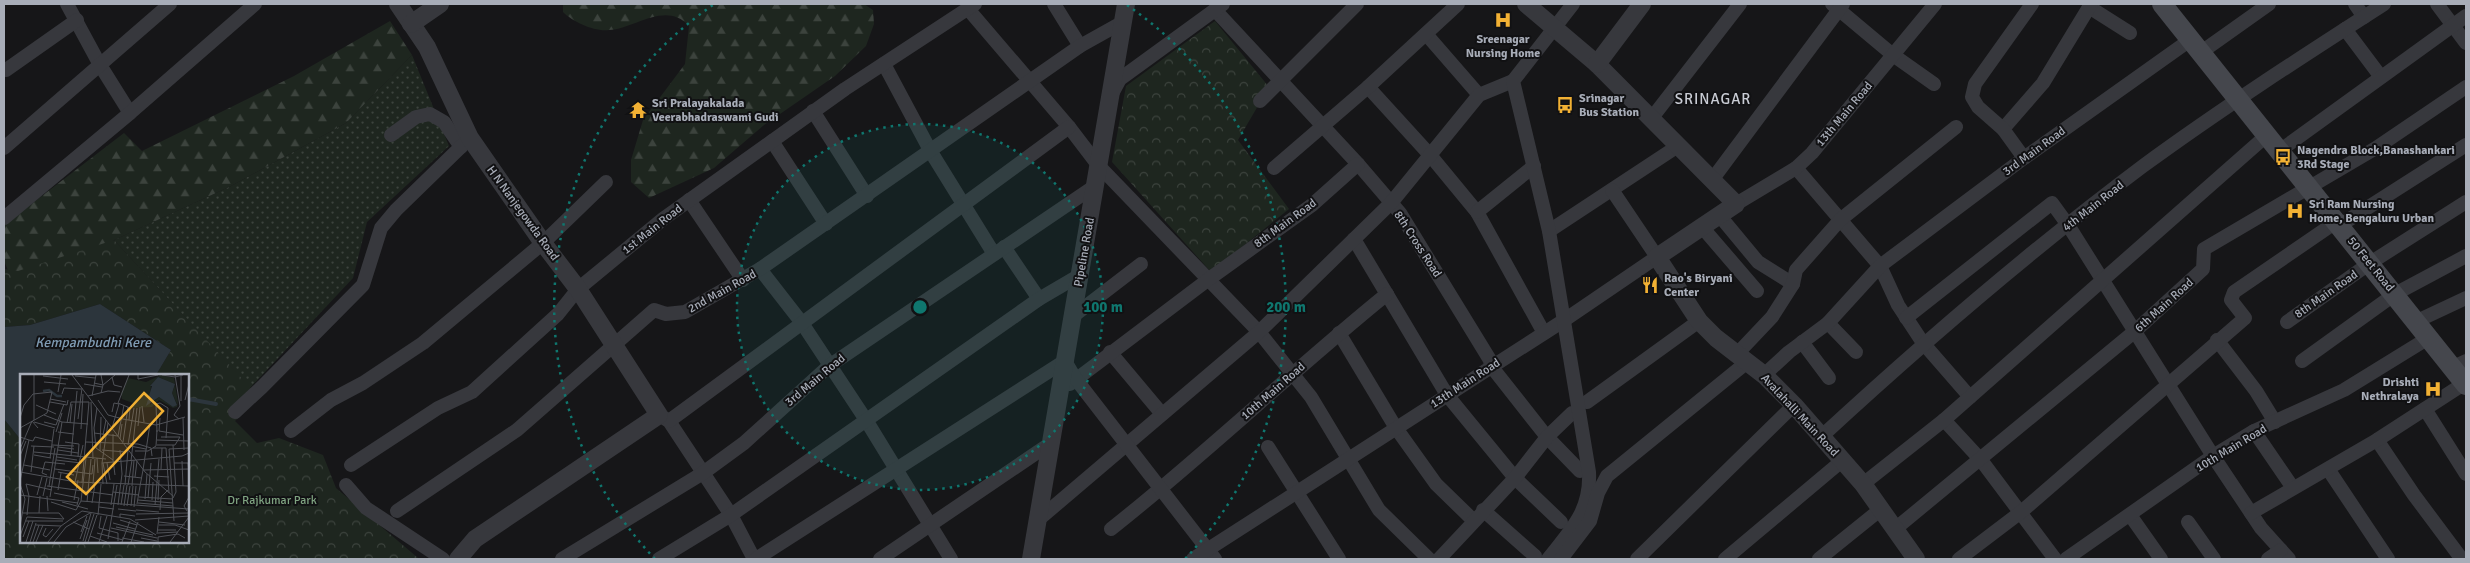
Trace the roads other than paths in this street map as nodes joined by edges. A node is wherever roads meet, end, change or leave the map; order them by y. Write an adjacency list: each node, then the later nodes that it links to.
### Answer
1 (67, 4): 27 (street)
2 (170, 4): 41 (street)
3 (255, 4): 55 (street)
4 (398, 4): 29 (street, H N Nanjegowda Road)
5 (440, 4): 29 (street)
6 (1054, 4): 36 (street)
7 (1126, 4): 28 (street, Pipeline Road)
8 (1358, 4): 44 (street)
9 (1458, 4): 34 (street)
10 (1526, 4): 31 (street)
11 (1573, 4): 31 (street)
12 (1642, 4): 40 (street)
13 (1740, 4): 56 (street)
14 (1935, 4): 38 (street, 13th Main Road)
15 (2032, 4): 60 (street)
16 (2269, 4): 37 (street, 3rd Main Road)
17 (2355, 4): 26 (street)
18 (2384, 4): 26 (street, 4th Main Road)
19 (2437, 4): 30 (street)
20 (970, 5): 39 (street, 1st Main Road); 46 (street)
21 (1838, 6): 38 (street); 76 (street)
22 (2090, 6): 33 (street); 60 (street)
23 (2170, 6): 37 (main road, 50 Feet Road)
24 (1219, 7): 44 (street, 8th Cross Road); 51 (street)
25 (2466, 16): 30 (street)
26 (2364, 17): 32 (street, 4th Main Road)
27 (77, 20): 41 (street); 42 (street)
28 (1123, 22): 36 (street, 2nd Main Road); 51 (street, Pipeline Road)
29 (411, 24): 63 (street, H N Nanjegowda Road)
30 (2453, 26): 35 (street); 43 (street)
31 (1554, 27): 40 (street); 45 (street)
32 (2345, 29): 43 (street); 52 (street, 4th Main Road)
33 (2130, 33)
34 (1426, 34): 48 (street); 50 (street)
35 (2466, 43)
36 (1080, 46): 46 (street, 2nd Main Road)
37 (2195, 47): 52 (main road, 50 Feet Road); 70 (street, 3rd Main Road)
38 (1893, 55): 47 (street); 75 (street, 13th Main Road)
39 (884, 64): 54 (street, 1st Main Road); 68 (street)
40 (1597, 64): 56 (street)
41 (100, 65): 55 (street); 67 (street)
42 (6, 70)
43 (2381, 78): 64 (street)
44 (1280, 80): 53 (street); 57 (street, 8th Cross Road)
45 (1514, 81): 50 (street); 73 (street)
46 (1029, 83): 58 (street); 68 (street, 2nd Main Road)
47 (1934, 84)
48 (1368, 87): 57 (street); 69 (street)
49 (2466, 87): 79 (street, 6th Main Road)
50 (1479, 95): 69 (street)
51 (1111, 96): 72 (street, Pipeline Road)
52 (2238, 100): 64 (main road, 50 Feet Road); 93 (street, 4th Main Road)
53 (1260, 101)
54 (813, 112): 62 (street, 1st Main Road); 81 (street)
55 (130, 113): 89 (street)
56 (1651, 119): 66 (street)
57 (1322, 126): 71 (street, 8th Cross Road); 74 (street)
58 (1069, 127): 72 (street); 85 (street)
59 (1956, 127): 90 (street)
60 (2003, 129): 70 (street)
61 (390, 135): 63 (street)
62 (772, 141): 82 (street, 1st Main Road); 91 (street)
63 (466, 143): 97 (street, H N Nanjegowda Road); 153 (street)
64 (2272, 144): 79 (main road, 50 Feet Road); 108 (street)
65 (2466, 145): 92 (street)
66 (1678, 146): 76 (street); 80 (street)
67 (4, 148)
68 (931, 152): 81 (street, 2nd Main Road); 85 (street)
69 (1430, 155): 84 (street); 87 (street)
70 (2024, 158): 103 (street, 3rd Main Road)
71 (1358, 164): 84 (street, 8th Cross Road); 106 (street, 8th Main Road)
72 (1098, 165): 78 (street, Pipeline Road); 106 (street)
73 (1534, 166): 87 (street); 95 (street)
74 (1274, 168)
75 (1796, 168): 86 (street, 13th Main Road); 90 (street)
76 (1712, 180): 86 (street)
77 (606, 182): 97 (street)
78 (1095, 186): 98 (street, 3rd Main Road); 105 (street, Pipeline Road)
79 (2308, 188): 92 (main road, 50 Feet Road); 125 (street, 6th Main Road)
80 (1612, 190): 95 (street); 100 (street)
81 (867, 196): 91 (street, 2nd Main Road)
82 (689, 200): 107 (street); 110 (street, 1st Main Road)
83 (2466, 202): 101 (street, 8th Main Road)
84 (1391, 203): 96 (street); 140 (street, 8th Cross Road)
85 (964, 204): 98 (street); 122 (street)
86 (1736, 204): 88 (street, 13th Main Road)
87 (1477, 212): 127 (street)
88 (1719, 215): 94 (street, 13th Main Road); 109 (street)
89 (4, 218)
90 (1840, 220): 103 (street); 109 (street)
91 (826, 224): 104 (street, 2nd Main Road)
92 (2338, 224): 101 (main road, 50 Feet Road); 129 (street)
93 (2068, 225): 108 (street); 117 (street); 131 (street, 4th Main Road)
94 (1702, 227): 100 (street, 13th Main Road); 111 (street)
95 (1549, 231): 118 (street)
96 (1354, 239): 112 (street); 124 (street)
97 (543, 243): 110 (street, H N Nanjegowda Road); 161 (street)
98 (999, 250): 115 (street); 139 (street, 3rd Main Road)
99 (2466, 256): 113 (street)
100 (1658, 257): 118 (street, 13th Main Road); 119 (street, Avalahalli Main Road)
101 (2370, 263): 113 (main road, 50 Feet Road); 121 (street, 8th Main Road)
102 (1141, 264): 116 (street)
103 (1880, 266): 117 (street); 123 (street, 3rd Main Road)
104 (760, 269): 107 (street, 2nd Main Road); 122 (street)
105 (1080, 275): 115 (street); 116 (street, Pipeline Road)
106 (1209, 278): 124 (street); 133 (street)
107 (743, 280): 132 (street, 2nd Main Road)
108 (2104, 281): 125 (street); 148 (street)
109 (1793, 284): 135 (street)
110 (578, 289): 132 (street, H N Nanjegowda Road); 173 (street, 1st Main Road)
111 (1757, 291)
112 (1387, 294): 126 (street, 10th Main Road); 147 (street)
113 (2395, 294): 120 (main road, 50 Feet Road); 136 (street)
114 (2466, 298): 120 (street)
115 (1039, 299): 157 (street)
116 (1072, 317): 137 (street, Pipeline Road)
117 (1906, 318): 131 (street)
118 (1563, 320): 127 (street, 13th Main Road); 202 (street)
119 (1699, 321): 135 (street, Avalahalli Main Road); 150 (street)
120 (2417, 321): 128 (main road, 50 Feet Road)
121 (2287, 322)
122 (802, 323): 139 (street); 156 (street)
123 (1828, 323): 130 (street, 3rd Main Road); 134 (street)
124 (1259, 332): 141 (street); 155 (street)
125 (2134, 332): 146 (street); 172 (street, 6th Main Road)
126 (1339, 333): 141 (street, 10th Main Road); 160 (street)
127 (1544, 333): 140 (street, 13th Main Road)
128 (2430, 337): 138 (main road, 50 Feet Road); 159 (street, 10th Main Road)
129 (2217, 340): 146 (street); 159 (street)
130 (1802, 342): 142 (street, 3rd Main Road); 144 (street)
131 (1923, 343): 148 (street); 163 (street, 4th Main Road)
132 (613, 344): 156 (street, H N Nanjegowda Road); 186 (street, 2nd Main Road)
133 (1110, 352): 143 (street); 155 (street)
134 (1856, 352)
135 (1741, 359): 142 (street, Avalahalli Main Road); 214 (street)
136 (2302, 361)
137 (1065, 362): 143 (street); 149 (street, Pipeline Road); 174 (street)
138 (2459, 364): 145 (main road, 50 Feet Road)
139 (829, 366): 157 (street); 177 (street, 3rd Main Road)
140 (1491, 366): 147 (street, 13th Main Road); 164 (street, 8th Cross Road)
141 (1292, 374): 170 (street); 183 (street, 10th Main Road)
142 (1764, 375): 151 (street, Avalahalli Main Road)
143 (1075, 378): 149 (street); 167 (street)
144 (1829, 378)
145 (2466, 384): 152 (street)
146 (2168, 386): 169 (street); 187 (street)
147 (1447, 395): 160 (street, 13th Main Road); 179 (street)
148 (1970, 396): 158 (street)
149 (1059, 398): 166 (street, Pipeline Road)
150 (1587, 402)
151 (1794, 404): 163 (street, Avalahalli Main Road); 215 (street)
152 (2425, 409): 165 (street); 178 (street)
153 (235, 412)
154 (1572, 413): 164 (street)
155 (1162, 414): 167 (street)
156 (664, 418): 177 (street); 204 (street)
157 (866, 420): 174 (street); 189 (street)
158 (1944, 420): 172 (street); 180 (street)
159 (2275, 422): 162 (street, 10th Main Road)
160 (1396, 428): 170 (street, 13th Main Road); 190 (street)
161 (291, 431)
162 (2254, 432): 169 (street, 10th Main Road); 182 (street)
163 (1822, 436): 171 (street, Avalahalli Main Road)
164 (1547, 437): 176 (street, 8th Cross Road); 179 (street)
165 (2377, 440): 175 (street); 201 (street)
166 (1051, 443): 192 (street, Pipeline Road); 195 (street)
167 (1126, 445): 183 (street); 192 (street)
168 (1268, 447): 184 (street)
169 (2213, 456): 188 (street); 191 (street, 10th Main Road)
170 (1348, 458): 184 (street, 13th Main Road); 212 (street)
171 (1843, 460): 180 (street, Avalahalli Main Road); 216 (street)
172 (1981, 460): 187 (street); 197 (street, 6th Main Road)
173 (351, 465)
174 (896, 468): 195 (street); 207 (street)
175 (2328, 469): 182 (street); 225 (street)
176 (1580, 471)
177 (703, 473): 189 (street); 205 (street, 3rd Main Road)
178 (2466, 474)
179 (1515, 478): 190 (street); 193 (street)
180 (1863, 484): 185 (street, Avalahalli Main Road)
181 (346, 485): 203 (street)
182 (2293, 488): 188 (street)
183 (1161, 489): 196 (street, 10th Main Road); 198 (street)
184 (1296, 492): 198 (street, 13th Main Road); 211 (street)
185 (1881, 509): 197 (street, Avalahalli Main Road); 217 (street)
186 (397, 511)
187 (2020, 512): 219 (street); 220 (street)
188 (2251, 512): 200 (street)
189 (731, 515): 206 (street); 207 (street)
190 (1478, 515): 202 (street); 213 (street)
191 (2130, 515): 221 (street, 10th Main Road); 222 (street)
192 (1038, 520): 199 (street, Pipeline Road)
193 (1561, 522)
194 (2188, 522): 223 (street)
195 (930, 526): 208 (street); 209 (street)
196 (1111, 529)
197 (1895, 529): 218 (street, Avalahalli Main Road)
198 (1212, 554): 210 (street, 13th Main Road)
199 (1027, 556)
200 (2284, 556): 224 (street)
201 (2462, 557)
202 (1542, 558)
203 (443, 559)
204 (458, 559)
205 (562, 559)
206 (659, 559)
207 (755, 559)
208 (880, 559)
209 (951, 559)
210 (1193, 559)
211 (1339, 559)
212 (1429, 559)
213 (1439, 559)
214 (1561, 559)
215 (1637, 559)
216 (1725, 559)
217 (1820, 559)
218 (1916, 559)
219 (1959, 559)
220 (2054, 559)
221 (2066, 559)
222 (2161, 559)
223 (2214, 559)
224 (2268, 559)
225 (2388, 559)

